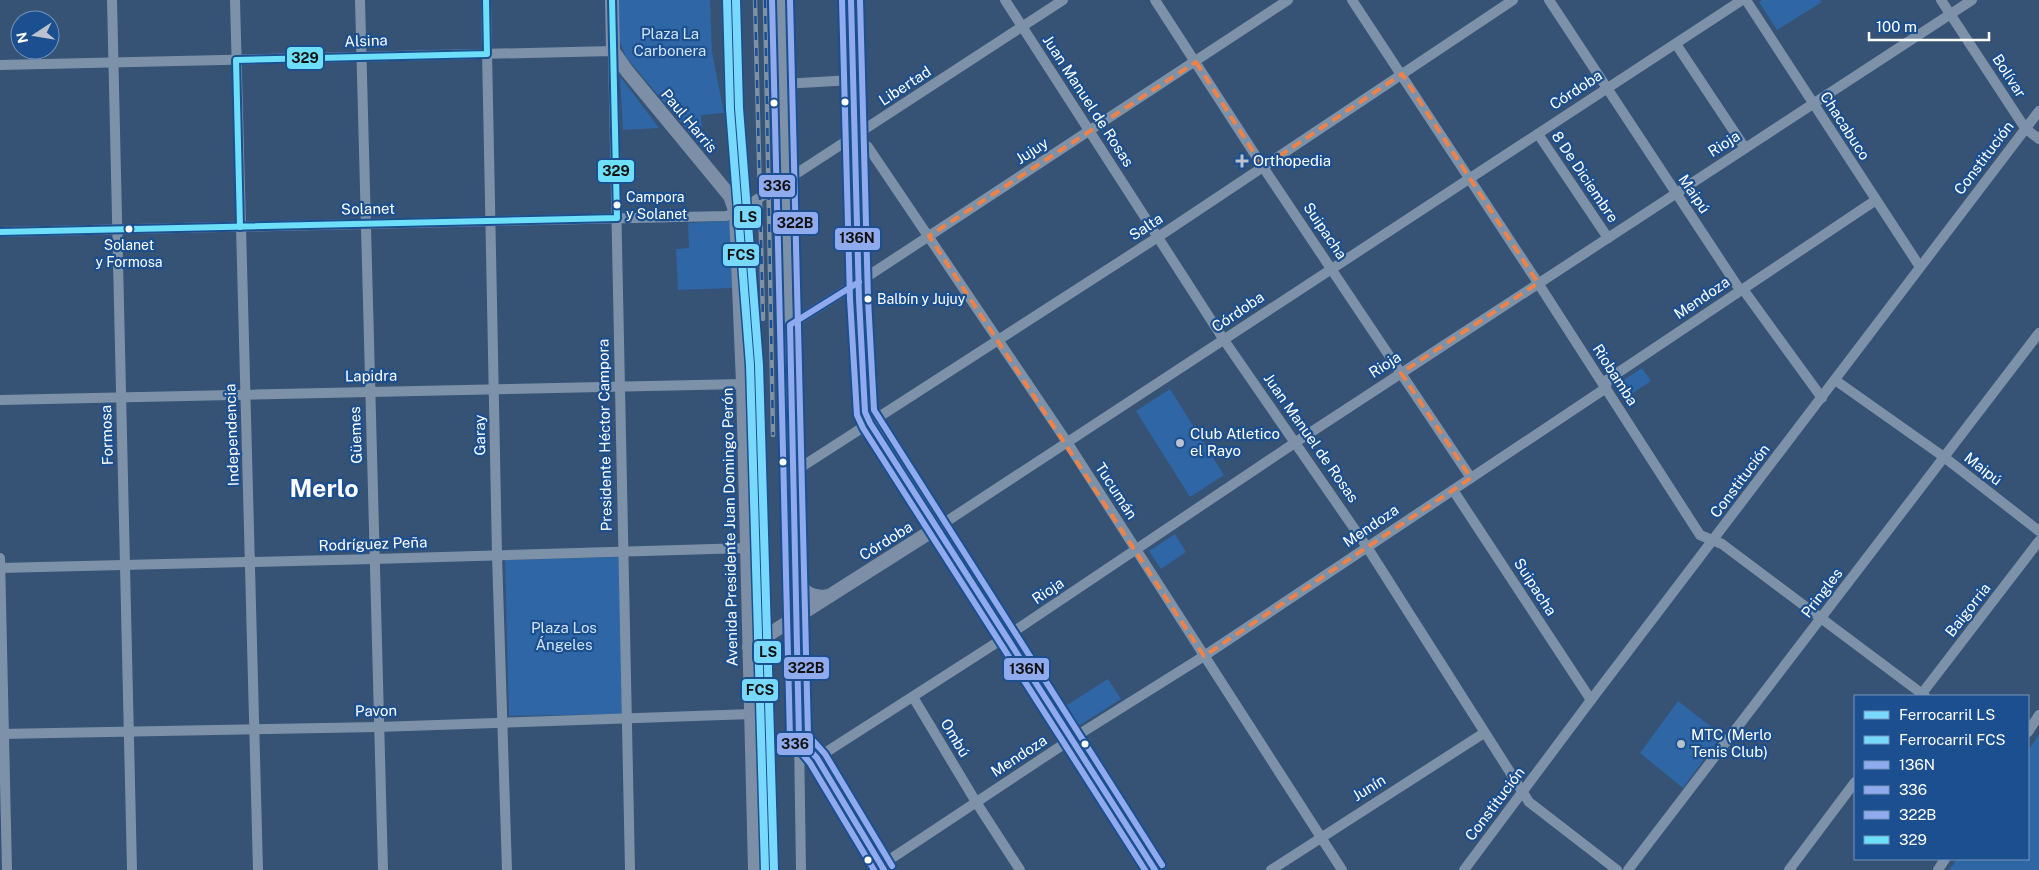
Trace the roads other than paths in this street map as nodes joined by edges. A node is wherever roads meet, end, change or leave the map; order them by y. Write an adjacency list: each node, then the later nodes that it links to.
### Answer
1 (112, 0): 27 (street, Formosa)
2 (235, 0): 25 (street, Independencia)
3 (360, 0): 24 (street, Güemes)
4 (486, 0): 23 (street, Garay)
5 (612, 0): 22 (main road, Presidente Héctor Campora)
6 (781, 0): 31 (street)
7 (851, 0): 30 (main road)
8 (1005, 0): 20 (street, Juan Manuel de Rosas)
9 (1063, 0): 20 (street, Libertad)
10 (1155, 0): 26 (street, Suipacha)
11 (1288, 0): 26 (street, Jujuy)
12 (1352, 0): 29 (street, Riobamba)
13 (1514, 0): 29 (street, Salta)
14 (1549, 0): 32 (street, Maipú)
15 (1742, 0): 21 (street, Córdoba)
16 (1746, 0): 33 (street, Chacabuco)
17 (1941, 0): 19 (street, Bolívar)
18 (1972, 0): 19 (street, Rioja)
19 (1950, 14): 33 (street, Rioja); 35 (street, Bolívar)
20 (1023, 27): 36 (street, Juan Manuel de Rosas); 38 (street, Libertad)
21 (1676, 44): 32 (street, Córdoba); 40 (street)
22 (613, 51): 23 (street, Alsina); 46 (main road, Paul Harris); 47 (street, Presidente Héctor Campora)
23 (487, 54): 24 (street, Alsina); 48 (street, Garay)
24 (361, 56): 25 (street, Alsina); 49 (street, Güemes)
25 (236, 60): 27 (street, Alsina); 50 (street, Independencia)
26 (1196, 62): 36 (street, Jujuy); 41 (street, Suipacha)
27 (113, 64): 28 (street, Alsina); 51 (street, Formosa)
28 (0, 65)
29 (1402, 74): 41 (street, Salta); 42 (street, Riobamba)
30 (852, 80): 31 (street); 38 (main road)
31 (783, 84): 43 (street)
32 (1607, 89): 37 (street, Córdoba); 44 (street, Maipú)
33 (1813, 104): 40 (street, Rioja); 45 (street, Chacabuco)
34 (2039, 110): 35 (street, Constitución)
35 (2026, 128): 39 (street, Bolívar); 56 (street, Constitución)
36 (1091, 131): 53 (street, Jujuy); 54 (street, Juan Manuel de Rosas)
37 (1538, 134): 42 (street, Córdoba); 55 (street, 8 De Diciembre)
38 (854, 136): 43 (street, Libertad); 53 (street, Tucumán); 58 (main road)
39 (2039, 139)
40 (1745, 148): 44 (street, Rioja)
41 (1263, 167): 54 (street, Salta); 57 (street, Suipacha)
42 (1470, 179): 57 (street, Córdoba); 59 (street, Riobamba)
43 (785, 180): 46 (street, Libertad); 61 (street)
44 (1676, 194): 55 (street, Rioja); 60 (street, Maipú)
45 (1876, 200): 56 (street, Chacabuco); 60 (street, Mendoza)
46 (736, 213): 47 (street, Solanet); 67 (main road, Avenida Presidente Juan Domingo Perón)
47 (617, 218): 48 (street, Solanet); 68 (street, Presidente Héctor Campora)
48 (491, 221): 49 (street, Solanet); 70 (street, Garay)
49 (366, 224): 50 (street, Solanet); 71 (street, Güemes)
50 (240, 227): 51 (street, Solanet); 72 (street, Independencia)
51 (116, 231): 52 (street, Solanet); 73 (street, Formosa)
52 (0, 232)
53 (929, 236): 58 (street, Jujuy); 63 (street, Tucumán)
54 (1158, 237): 63 (street, Salta); 64 (street, Juan Manuel de Rosas)
55 (1608, 238): 59 (street, Rioja)
56 (1920, 267): 66 (street, Constitución)
57 (1332, 269): 64 (street, Córdoba); 65 (street, Suipacha)
58 (859, 282): 61 (street, Jujuy); 76 (main road)
59 (1538, 283): 65 (street, Rioja); 69 (street, Riobamba)
60 (1740, 290): 69 (street, Mendoza); 74 (street, Maipú)
61 (790, 325): 80 (street)
62 (2039, 333): 79 (street, Pringles)
63 (997, 340): 76 (street, Salta); 77 (street, Tucumán)
64 (1224, 340): 77 (street, Córdoba); 78 (street, Juan Manuel de Rosas)
65 (1401, 373): 78 (street, Rioja); 81 (street, Suipacha)
66 (1835, 380): 74 (street, Constitución); 79 (street, Maipú)
67 (743, 384): 68 (street, Lapidra); 88 (main road, Avenida Presidente Juan Domingo Perón)
68 (620, 386): 70 (street, Lapidra); 90 (street, Presidente Héctor Campora)
69 (1606, 388): 81 (street, Mendoza); 85 (street, Riobamba)
70 (494, 389): 71 (street, Lapidra); 91 (street, Garay)
71 (370, 391): 72 (street, Lapidra); 93 (street, Güemes)
72 (245, 394): 73 (street, Lapidra); 94 (street, Independencia)
73 (121, 397): 75 (street, Lapidra); 95 (street, Formosa)
74 (1822, 398): 85 (street, Constitución)
75 (0, 400)
76 (870, 423): 80 (street, Salta); 83 (main road)
77 (1067, 442): 83 (street, Córdoba); 89 (street, Tucumán)
78 (1296, 442): 87 (street, Juan Manuel de Rosas); 89 (street, Rioja)
79 (1944, 457): 84 (street, Maipú); 100 (street, Pringles)
80 (792, 473): 97 (street)
81 (1471, 478): 82 (street, Mendoza)
82 (1453, 490): 87 (street, Mendoza); 107 (street, Suipacha)
83 (938, 527): 98 (main road, Córdoba); 101 (main road)
84 (2039, 531)
85 (1713, 541): 100 (street, Riobamba); 107 (street, Constitución)
86 (2039, 541): 105 (street, Baigorria)
87 (1367, 547): 103 (street, Mendoza); 116 (street, Juan Manuel de Rosas)
88 (747, 548): 90 (street, Rodríguez Peña); 102 (main road, Avenida Presidente Juan Domingo Perón)
89 (1136, 549): 101 (street, Rioja); 103 (street, Tucumán)
90 (623, 551): 91 (street, Rodríguez Peña); 110 (street, Presidente Héctor Campora)
91 (497, 555): 93 (street, Rodríguez Peña); 111 (street, Garay)
92 (0, 558): 96 (street)
93 (374, 560): 94 (street, Rodríguez Peña); 112 (street, Güemes)
94 (250, 562): 95 (street, Rodríguez Peña); 113 (street, Independencia)
95 (126, 565): 96 (street, Rodríguez Peña); 115 (street, Formosa)
96 (0, 568): 117 (street)
97 (794, 573): 98 (main road); 99 (main road)
98 (829, 596): 99 (main road, Córdoba)
99 (796, 617): 102 (main road, Córdoba); 118 (main road)
100 (1822, 618): 104 (street, Riobamba); 140 (street, Pringles)
101 (1007, 636): 106 (street, Rioja); 119 (main road)
102 (748, 647): 108 (main road, Avenida Presidente Juan Domingo Perón)
103 (1204, 656): 119 (street, Mendoza); 124 (street, Tucumán)
104 (1921, 695)
105 (1923, 695)
106 (913, 697): 120 (street, Rioja); 123 (street, Ombú)
107 (1591, 700): 122 (street, Constitución)
108 (752, 714): 110 (street, Pavon); 132 (main road, Avenida Presidente Juan Domingo Perón)
109 (2039, 715): 114 (street)
110 (628, 717): 111 (street, Pavon); 131 (street, Presidente Héctor Campora)
111 (503, 723): 112 (street, Pavon); 130 (street, Garay)
112 (378, 727): 113 (street, Pavon); 129 (street, Güemes)
113 (252, 728): 115 (street, Pavon); 128 (street, Independencia)
114 (2029, 730)
115 (130, 732): 117 (street, Pavon); 127 (street, Formosa)
116 (1484, 733): 122 (street, Juan Manuel de Rosas); 124 (street, Junín)
117 (2, 734): 126 (street)
118 (799, 738): 120 (main road); 133 (street)
119 (1070, 740): 123 (street, Mendoza); 135 (main road)
120 (816, 758): 125 (main road)
121 (1854, 783): 141 (street)
122 (1523, 792): 138 (street, Constitución); 139 (street, Juan Manuel de Rosas)
123 (976, 802): 125 (street, Mendoza); 134 (street, Ombú)
124 (1320, 837): 136 (street, Junín); 137 (street, Tucumán)
125 (880, 868)
126 (7, 870)
127 (132, 870)
128 (258, 870)
129 (383, 870)
130 (507, 870)
131 (630, 870)
132 (755, 870)
133 (801, 870)
134 (1020, 870)
135 (1154, 870)
136 (1271, 870)
137 (1342, 870)
138 (1464, 870)
139 (1617, 870)
140 (1628, 870)
141 (1789, 870)

